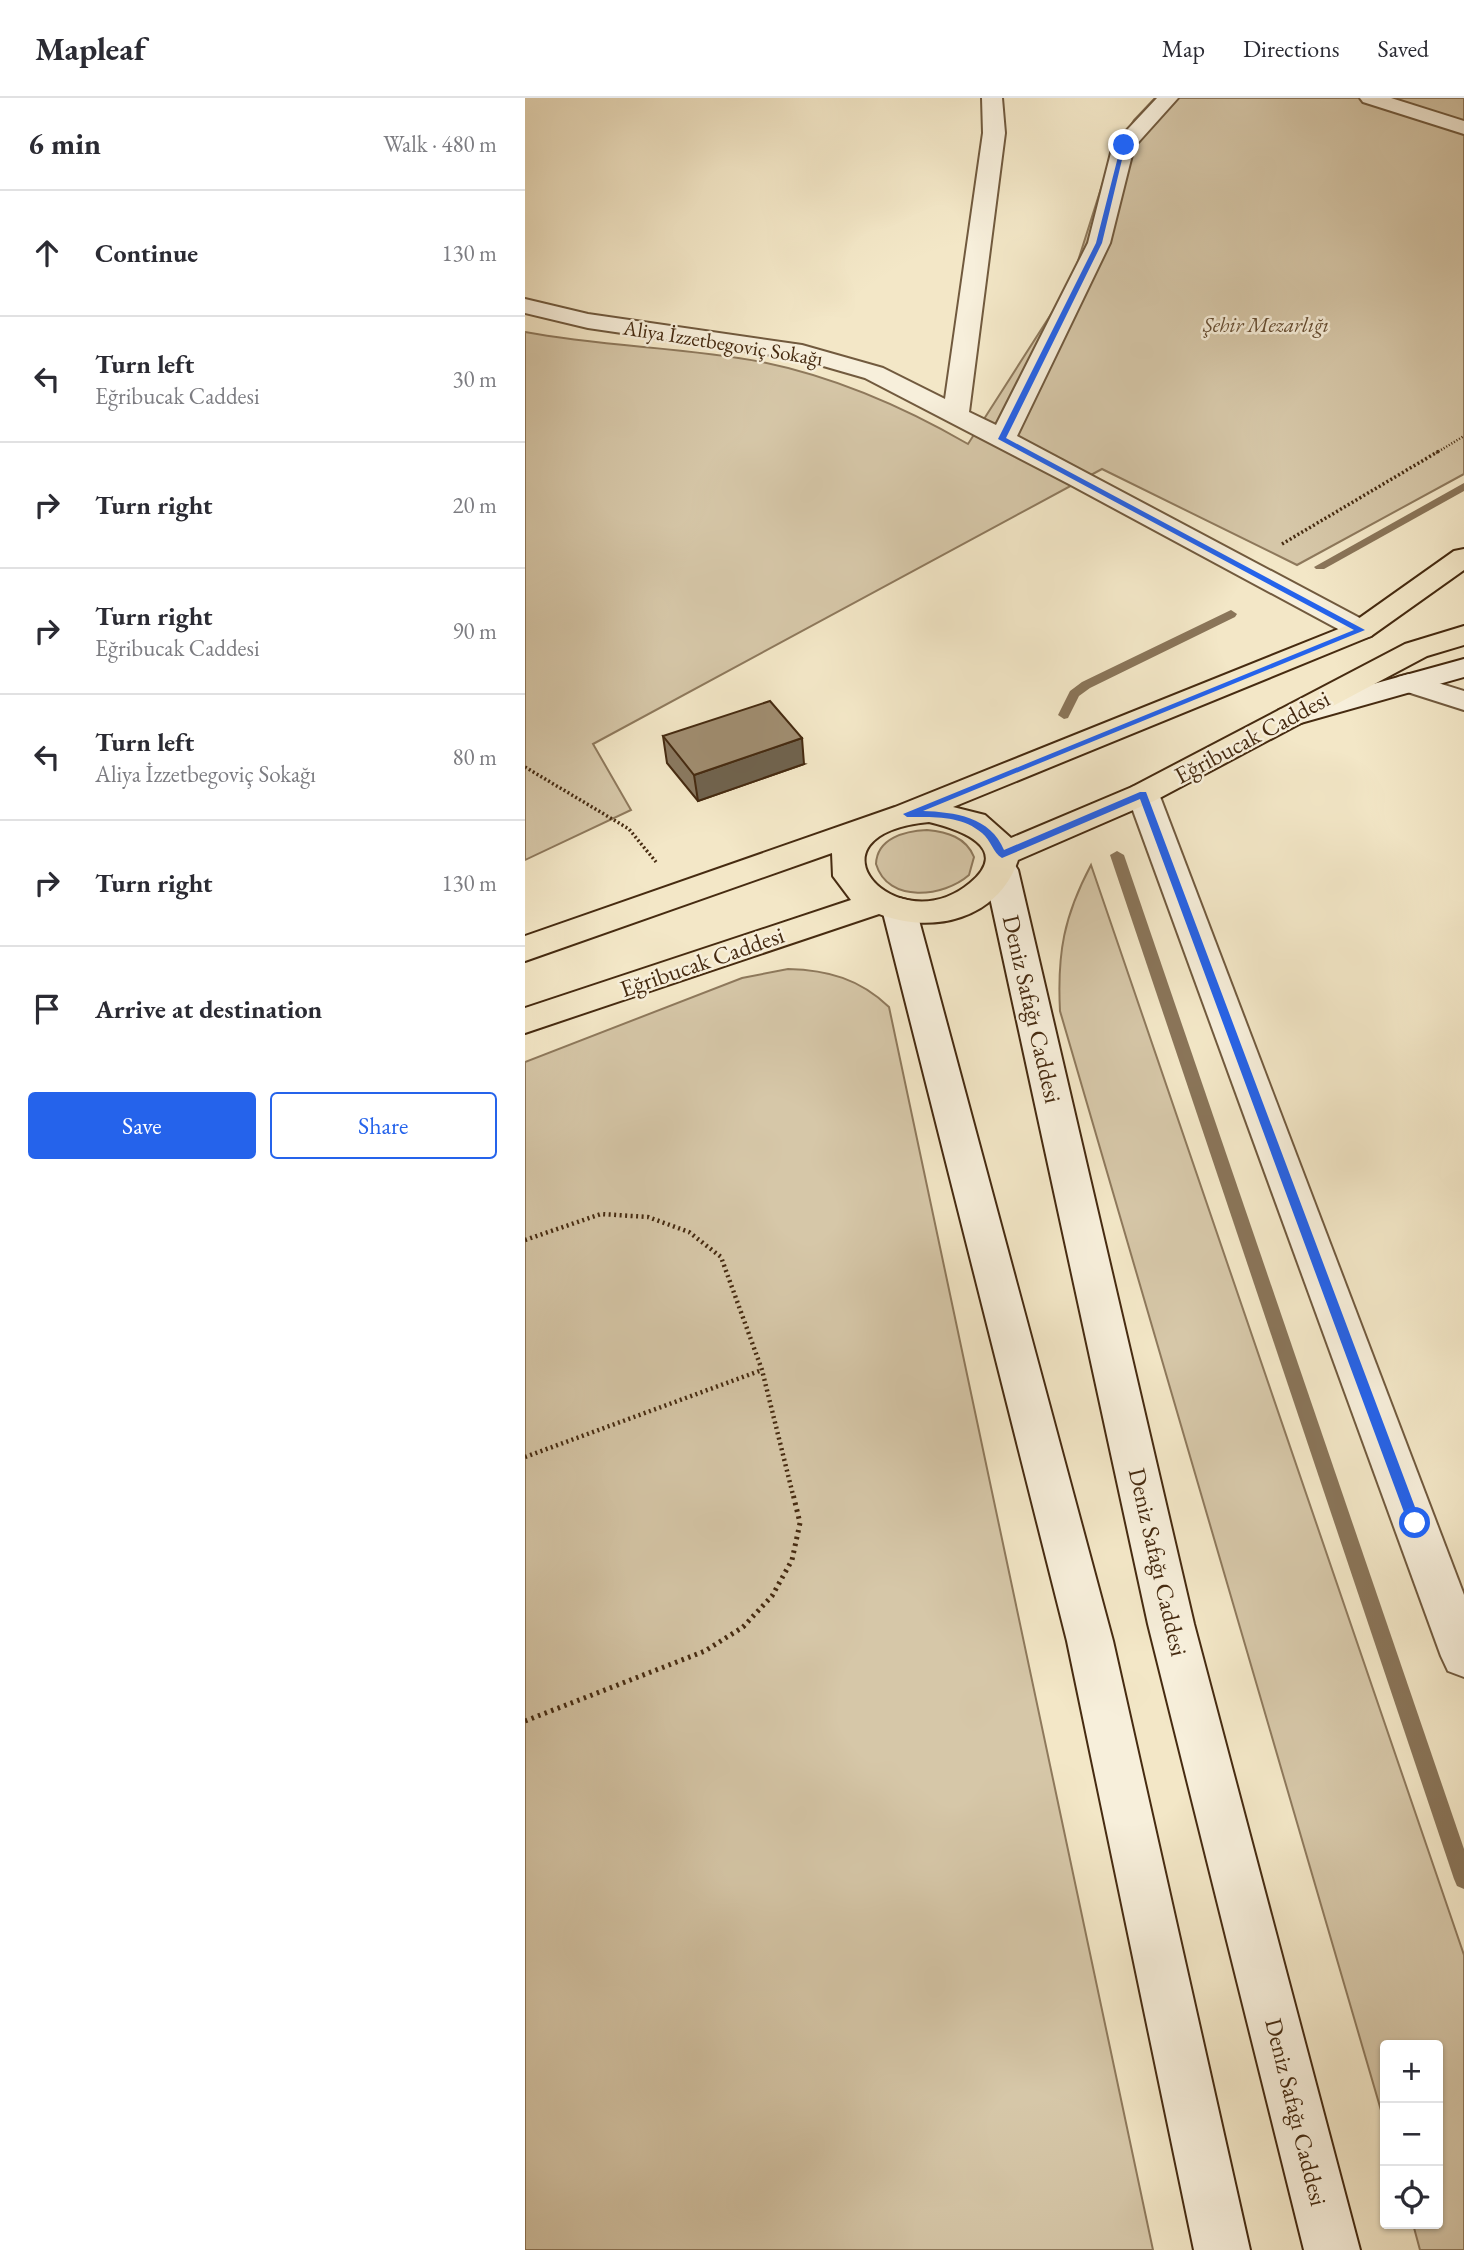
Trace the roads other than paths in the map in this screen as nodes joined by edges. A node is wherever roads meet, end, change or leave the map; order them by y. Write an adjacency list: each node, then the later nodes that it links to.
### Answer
1 (992, 98): 6 (street)
2 (1168, 98): 7 (street)
3 (1370, 98): 4 (street)
4 (1464, 128)
5 (525, 306): 6 (street, Aliya İzzetbegoviç Sokağı)
6 (956, 415): 7 (street, Aliya İzzetbegoviç Sokağı)
7 (1002, 439): 9 (street, Aliya İzzetbegoviç Sokağı)
8 (1464, 557): 9 (main road, Eğribucak Caddesi)
9 (1361, 630): 16 (main road, Eğribucak Caddesi)
10 (1464, 635): 14 (main road, Eğribucak Caddesi)
11 (1464, 668): 12 (street)
12 (1409, 683): 13 (street); 14 (street)
13 (1464, 701)
14 (1290, 717): 15 (main road, Eğribucak Caddesi)
15 (1143, 794): 18 (main road, Eğribucak Caddesi); 22 (street)
16 (907, 814): 17 (main road); 18 (main road)
17 (870, 828): 19 (main road); 20 (main road)
18 (1001, 862): 19 (main road); 24 (street, Deniz Safağı Caddesi)
19 (888, 906): 21 (main road, Eğribucak Caddesi); 23 (street)
20 (525, 949)
21 (525, 1021)
22 (1464, 1656)
23 (1222, 2250)
24 (1332, 2250)

